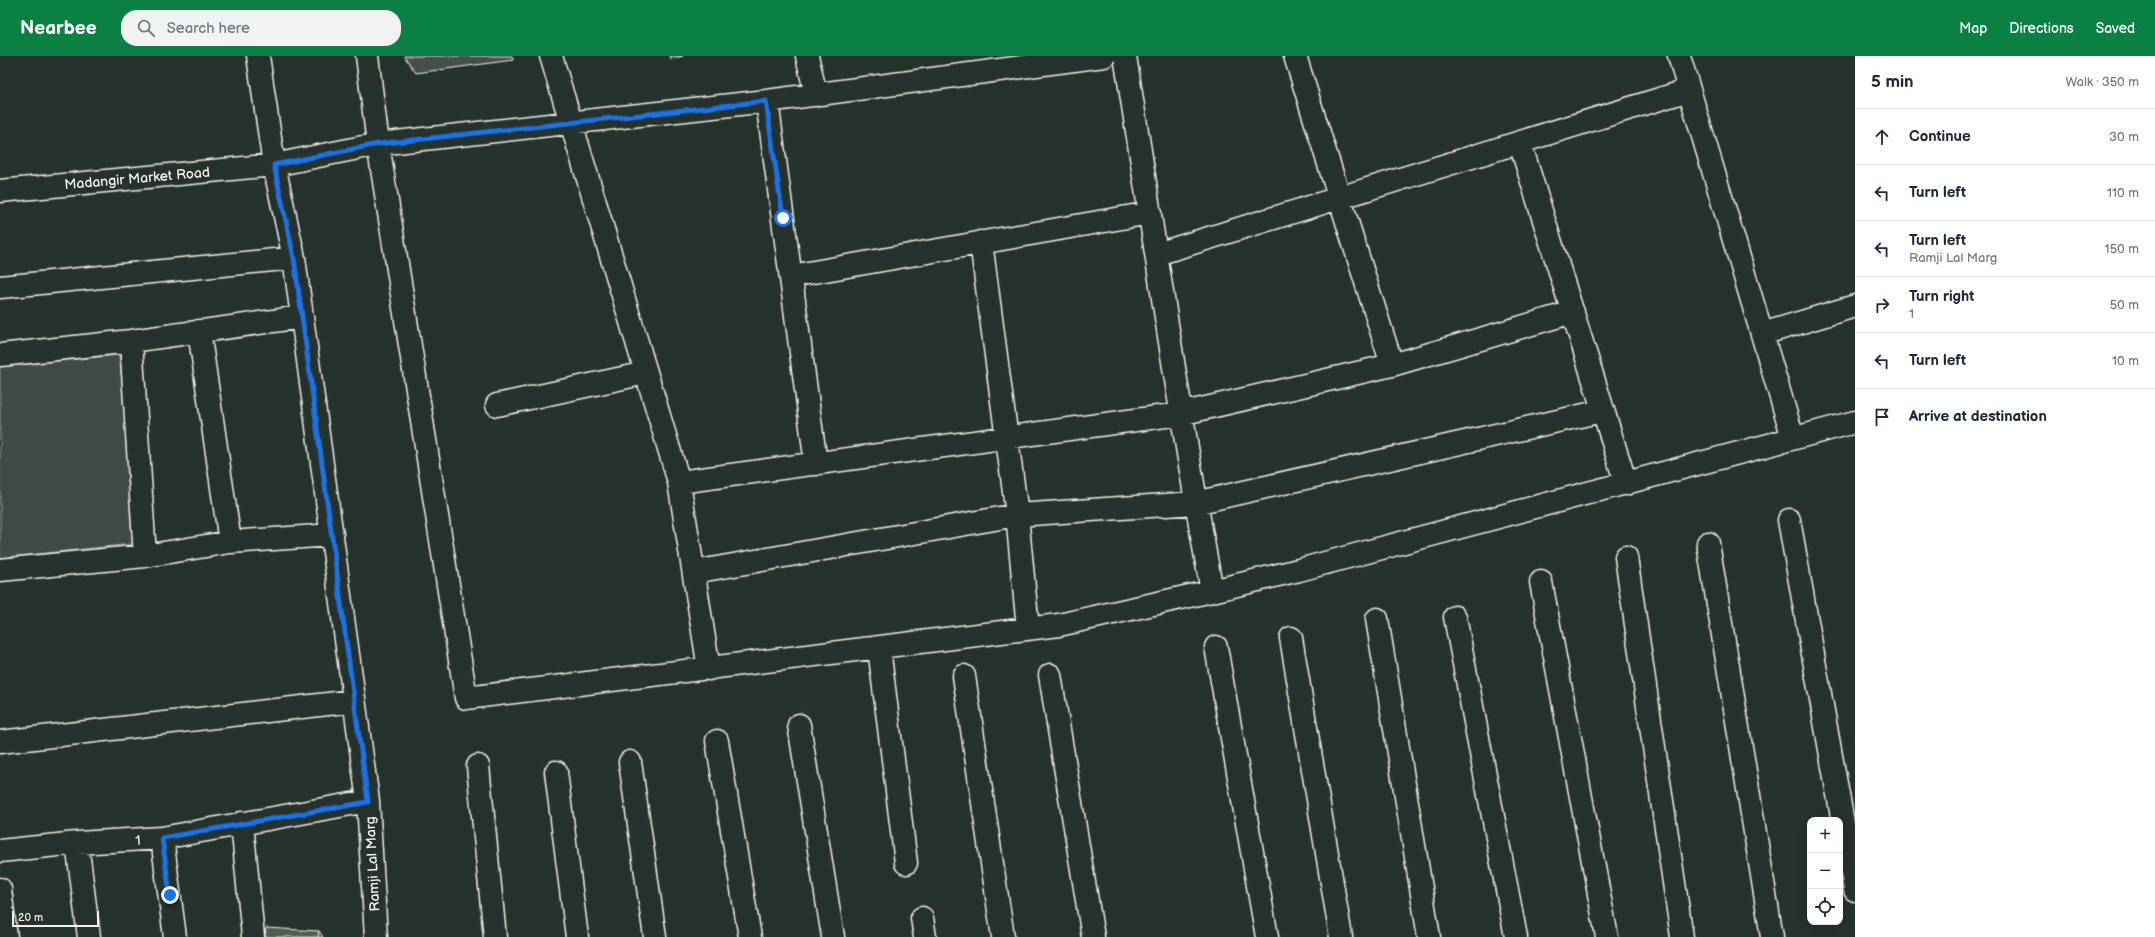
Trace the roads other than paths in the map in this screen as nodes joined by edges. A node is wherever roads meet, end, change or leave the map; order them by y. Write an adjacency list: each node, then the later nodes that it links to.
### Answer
1 (258, 56): 15 (street, Ramji Lal Marg)
2 (368, 56): 14 (street)
3 (551, 56): 12 (street)
4 (807, 56): 10 (street)
5 (1104, 56): 10 (street, Madangir Market Road)
6 (1125, 56): 18 (street)
7 (1295, 56): 17 (street)
8 (1679, 56): 9 (street)
9 (1689, 90): 13 (street); 28 (street)
10 (816, 95): 11 (street, Madangir Market Road)
11 (766, 101): 12 (street, Madangir Market Road); 22 (street)
12 (570, 122): 14 (street, Madangir Market Road); 32 (street)
13 (1520, 142): 17 (street); 25 (street)
14 (378, 144): 15 (street, Madangir Market Road); 60 (street)
15 (274, 165): 16 (street, Madangir Market Road); 21 (street, Ramji Lal Marg)
16 (0, 191)
17 (1340, 198): 20 (street); 31 (street)
18 (1150, 213): 19 (street); 20 (street)
19 (981, 242): 22 (street); 38 (street)
20 (1157, 254): 35 (street)
21 (294, 258): 23 (street); 26 (street, Ramji Lal Marg)
22 (791, 276): 39 (street)
23 (0, 287)
24 (1855, 306): 28 (street)
25 (1573, 312): 31 (street); 34 (street)
26 (302, 317): 27 (street); 45 (street, Ramji Lal Marg)
27 (199, 331): 29 (street); 46 (street)
28 (1762, 334): 37 (street)
29 (131, 341): 30 (street); 48 (street)
30 (0, 355)
31 (1392, 365): 35 (street)
32 (646, 373): 33 (street); 40 (street)
33 (497, 405)
34 (1602, 411): 41 (street); 42 (street)
35 (1180, 414): 38 (street); 42 (street)
36 (1855, 422): 37 (street)
37 (1793, 438): 41 (street)
38 (1007, 439): 39 (street); 43 (street)
39 (816, 464): 40 (street)
40 (679, 482): 51 (street)
41 (1626, 484): 53 (street)
42 (1195, 503): 43 (street); 53 (street)
43 (1017, 515): 51 (street); 56 (street)
44 (1788, 520): 77 (street)
45 (332, 535): 46 (street); 63 (street, Ramji Lal Marg)
46 (230, 542): 48 (street)
47 (1708, 543): 96 (street)
48 (145, 556): 50 (street)
49 (1626, 557): 95 (street)
50 (0, 570)
51 (694, 572): 60 (street)
52 (1541, 582): 94 (street)
53 (1212, 592): 56 (street)
54 (1455, 617): 93 (street)
55 (1377, 619): 92 (street)
56 (1028, 629): 59 (street)
57 (1291, 638): 91 (street)
58 (1216, 647): 90 (street)
59 (879, 648): 60 (street); 75 (street)
60 (709, 668)
61 (1050, 674): 89 (street)
62 (964, 676): 88 (street)
63 (354, 701): 66 (street); 70 (street, Ramji Lal Marg)
64 (799, 725): 87 (street)
65 (717, 741): 86 (street)
66 (0, 742)
67 (630, 762): 85 (street)
68 (478, 766): 83 (street)
69 (556, 772): 84 (street)
70 (368, 802): 71 (street, 1); 82 (street, Ramji Lal Marg)
71 (242, 823): 72 (street, 1); 81 (street)
72 (162, 838): 73 (street, 1); 80 (street)
73 (77, 843): 74 (street, 1); 79 (street)
74 (0, 851)
75 (906, 863)
76 (0, 889): 78 (street)
77 (1855, 890)
78 (6, 937)
79 (89, 937)
80 (175, 937)
81 (253, 937)
82 (376, 937)
83 (495, 937)
84 (577, 937)
85 (655, 937)
86 (750, 937)
87 (833, 937)
88 (1002, 937)
89 (1094, 937)
90 (1267, 937)
91 (1341, 937)
92 (1429, 937)
93 (1516, 937)
94 (1607, 937)
95 (1682, 937)
96 (1772, 937)

